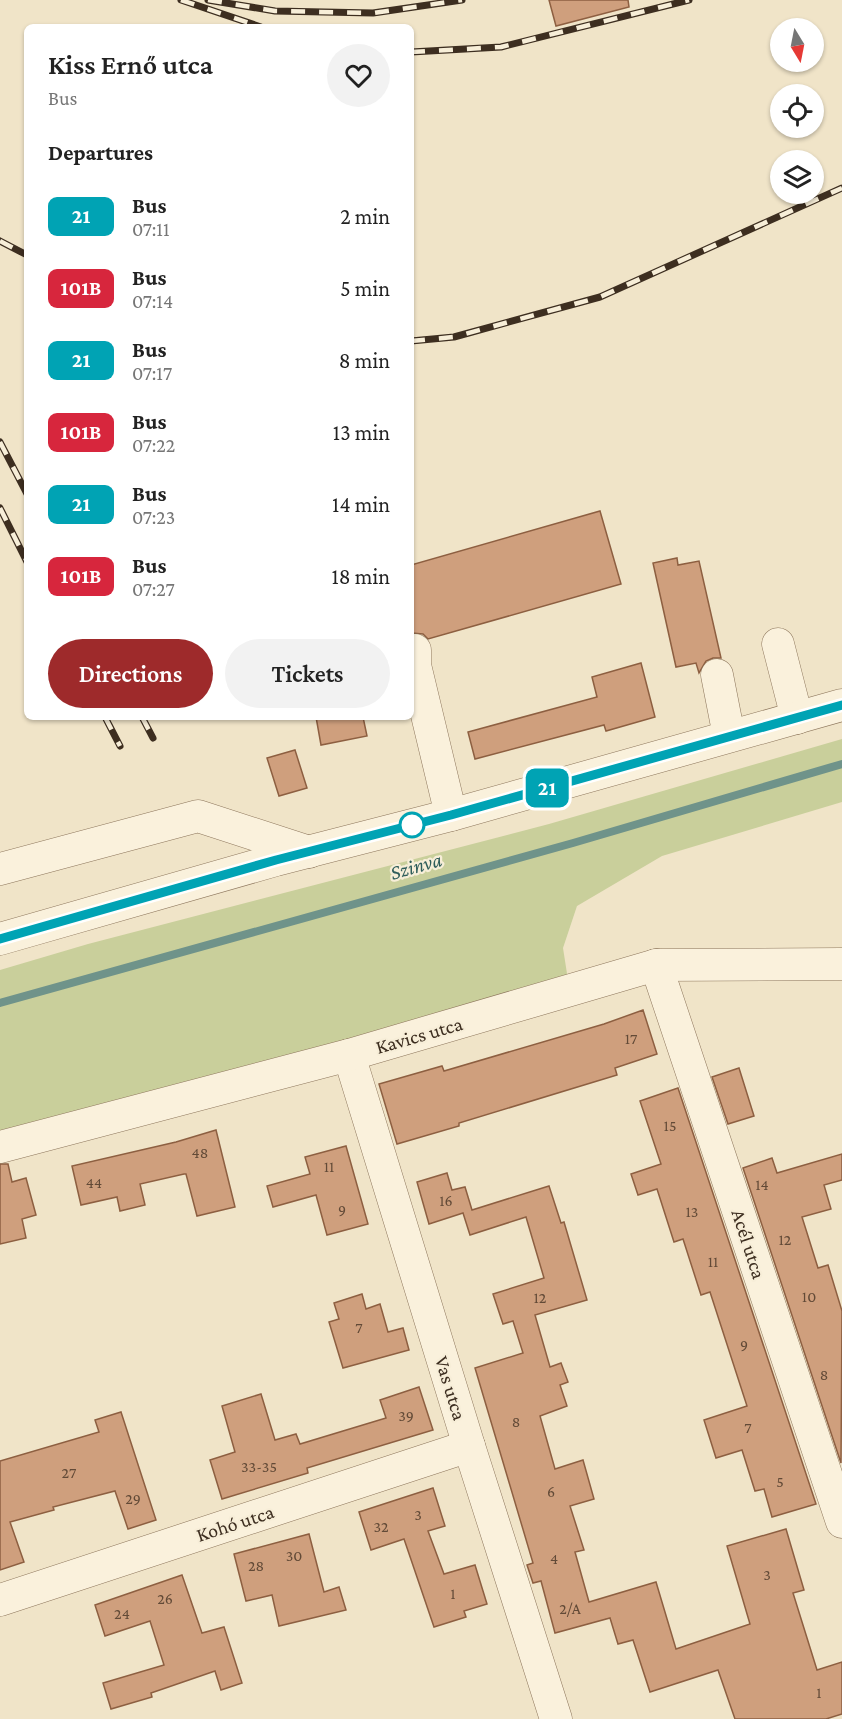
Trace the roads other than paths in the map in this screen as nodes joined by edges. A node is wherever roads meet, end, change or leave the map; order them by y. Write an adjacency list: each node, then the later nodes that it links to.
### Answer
1 (778, 644): 5 (street)
2 (415, 650): 7 (street)
3 (717, 675): 6 (street)
4 (842, 705): 5 (street)
5 (797, 718): 6 (street)
6 (729, 736): 7 (street)
7 (451, 815): 8 (street)
8 (309, 852): 9 (street); 10 (street)
9 (0, 869)
10 (0, 939)
11 (842, 964): 12 (street, Kavics utca)
12 (656, 965): 13 (street, Kavics utca); 16 (street, Acél utca)
13 (349, 1055): 14 (street, Kavics utca); 15 (street, Vas utca)
14 (0, 1147)
15 (469, 1446): 17 (street, Kohó utca); 18 (street, Vas utca)
16 (842, 1522)
17 (0, 1600)
18 (556, 1719)

